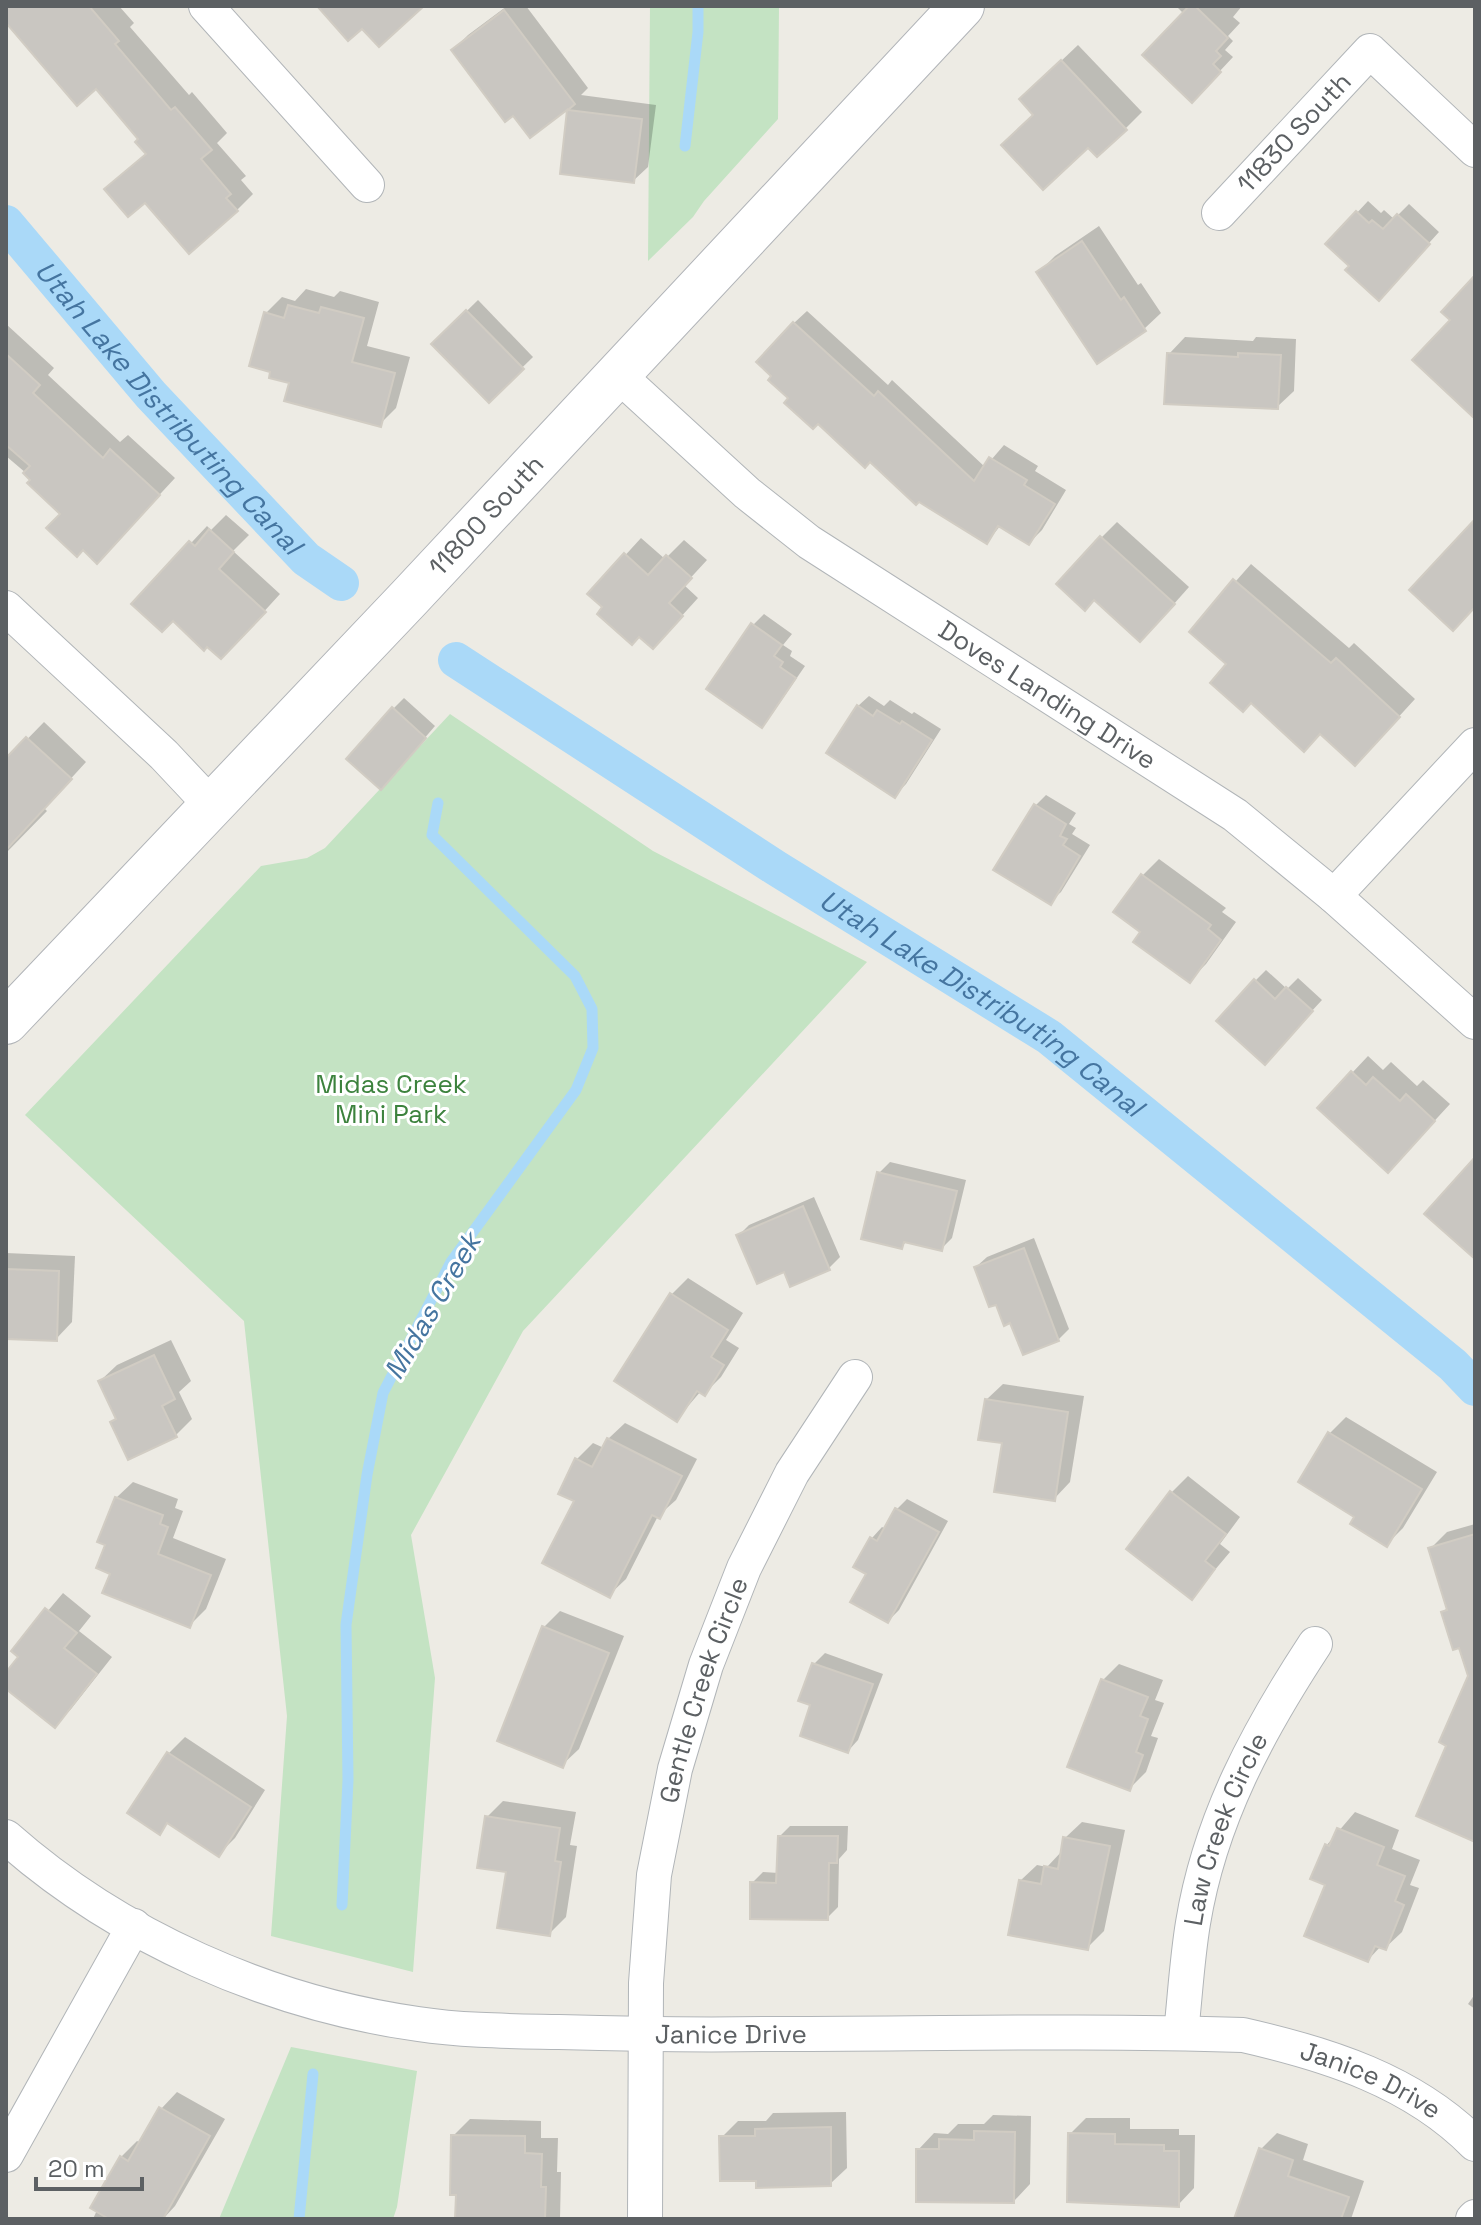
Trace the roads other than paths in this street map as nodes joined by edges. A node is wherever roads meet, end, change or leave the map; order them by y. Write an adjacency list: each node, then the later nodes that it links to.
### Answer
1 (206, 6): 4 (street)
2 (962, 6): 6 (main road, 11800 South)
3 (1475, 150): 5 (street, 11830 South)
4 (367, 185)
5 (1219, 213)
6 (616, 373): 9 (main road, 11800 South); 10 (street, Doves Landing Drive)
7 (6, 608): 9 (street)
8 (1475, 745): 10 (street)
9 (211, 805): 11 (main road, 11800 South)
10 (1334, 896): 12 (street, Doves Landing Drive)
11 (6, 1022)
12 (1475, 1022)
13 (855, 1377): 18 (street, Gentle Creek Circle)
14 (1315, 1644): 17 (street, Law Creek Circle)
15 (6, 1837): 16 (street, Janice Drive)
16 (134, 1926): 18 (street, Janice Drive); 20 (street)
17 (1181, 2033): 18 (street, Janice Drive); 19 (street, Janice Drive)
18 (645, 2035): 21 (street, Gentle Creek Circle)
19 (1475, 2144)
20 (6, 2155)
21 (645, 2219)

